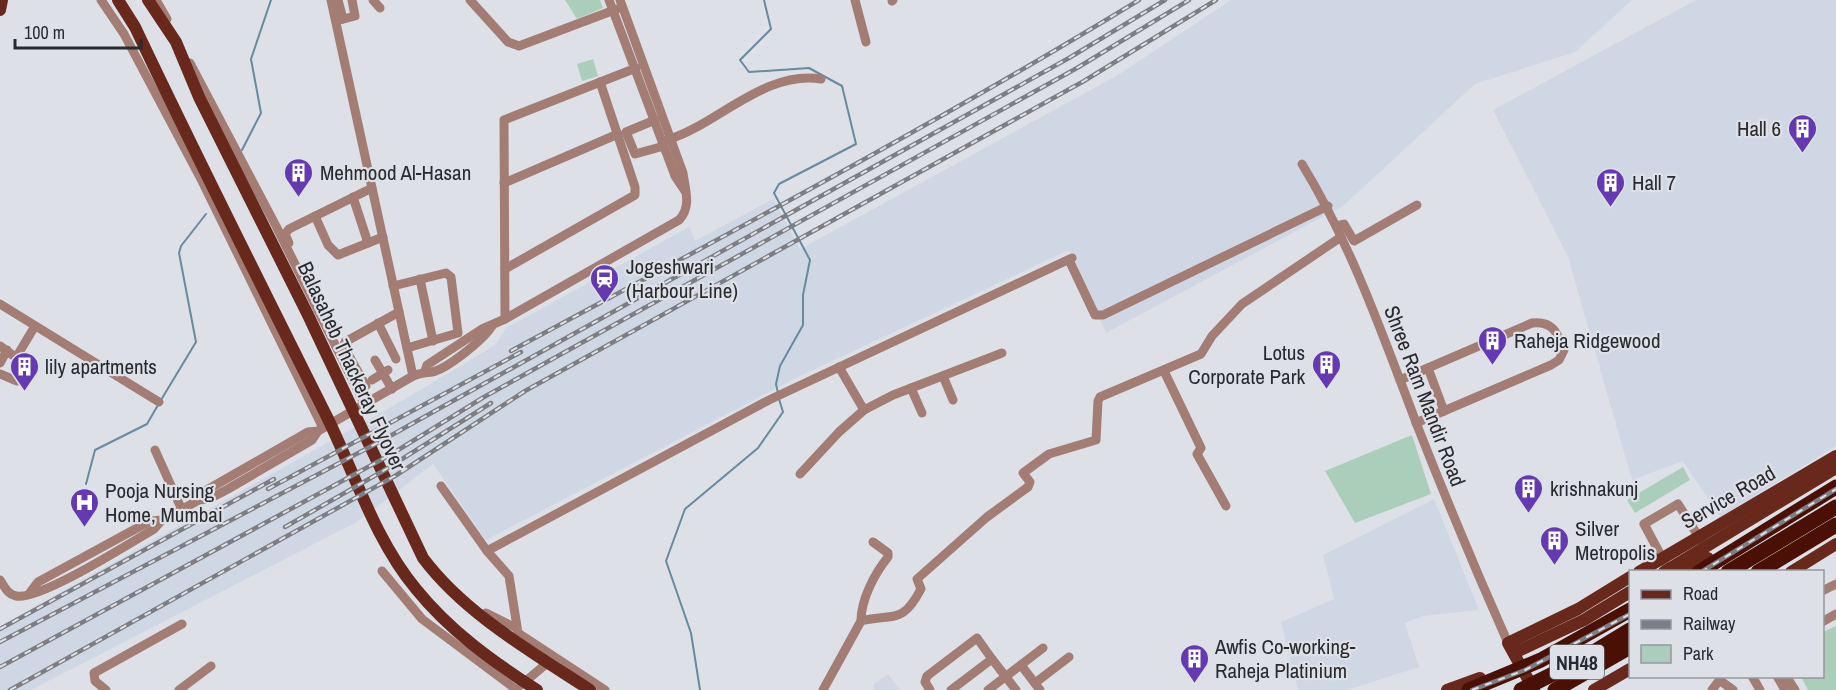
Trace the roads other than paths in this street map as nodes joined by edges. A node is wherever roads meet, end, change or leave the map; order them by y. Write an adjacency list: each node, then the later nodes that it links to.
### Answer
1 (2, 0): 15 (main road)
2 (101, 0): 69 (street)
3 (118, 0): 120 (main road, Balasaheb Thackeray Flyover)
4 (148, 0): 121 (main road, Balasaheb Thackeray Flyover)
5 (156, 0): 64 (street)
6 (331, 0): 17 (street)
7 (338, 0): 17 (street)
8 (352, 0): 17 (street)
9 (373, 0): 14 (street)
10 (470, 0): 16 (street)
11 (609, 0): 16 (street)
12 (855, 0): 18 (street)
13 (622, 4): 16 (street); 24 (street)
14 (380, 8)
15 (0, 10)
16 (613, 11): 19 (street)
17 (339, 20): 27 (street)
18 (866, 42)
19 (636, 68): 21 (street); 22 (street)
20 (821, 79): 24 (street)
21 (600, 82): 23 (street); 26 (street)
22 (654, 120): 24 (street); 24 (street)
23 (618, 134): 26 (street); 35 (street)
24 (666, 142): 41 (street)
25 (1302, 164): 30 (street, Shree Ram Mandir Road)
26 (504, 183): 35 (street)
27 (372, 188): 28 (street); 32 (street)
28 (353, 197): 31 (street); 34 (street)
29 (1417, 205): 33 (street)
30 (1328, 206): 33 (street, Shree Ram Mandir Road); 52 (street)
31 (315, 216): 34 (street); 36 (street)
32 (382, 237): 34 (street); 38 (street)
33 (1347, 242): 54 (street); 59 (street, Shree Ram Mandir Road)
34 (368, 243)
35 (505, 269): 41 (street)
36 (304, 272)
37 (420, 279): 38 (street); 44 (street); 44 (street)
38 (393, 286): 40 (street)
39 (0, 304): 43 (street)
40 (399, 312): 42 (street); 46 (street)
41 (506, 320): 58 (street)
42 (378, 323): 49 (street); 55 (street)
43 (35, 326): 48 (street); 63 (street)
44 (433, 341): 46 (street)
45 (3, 348): 48 (street); 51 (street)
46 (407, 348): 58 (street)
47 (1002, 353): 57 (street)
48 (17, 356): 56 (street)
49 (396, 359)
50 (375, 360): 55 (street)
51 (0, 363)
52 (839, 367): 65 (street); 87 (street)
53 (1428, 368): 59 (street); 66 (street); 66 (street)
54 (1164, 371): 78 (street); 102 (street)
55 (386, 372): 61 (street)
56 (0, 374)
57 (943, 375): 60 (street); 62 (street)
58 (414, 376): 61 (street)
59 (1400, 380): 68 (street, Shree Ram Mandir Road)
60 (911, 388): 65 (street); 67 (street)
61 (392, 389): 64 (street)
62 (953, 400)
63 (159, 402)
64 (364, 404): 69 (street)
65 (864, 410): 74 (street)
66 (1444, 411): 68 (street)
67 (922, 413)
68 (1416, 423): 110 (street, Shree Ram Mandir Road)
69 (320, 429): 72 (street); 72 (street)
70 (155, 450): 81 (street)
71 (1836, 456): 83 (main road, Service Road)
72 (264, 464): 81 (street)
73 (1836, 468): 83 (main road)
74 (800, 474)
75 (1836, 482): 93 (main road)
76 (441, 486): 87 (street)
77 (1836, 487): 90 (highway)
78 (1226, 506)
79 (403, 507): 104 (street)
80 (1836, 507): 88 (highway)
81 (182, 510): 98 (street)
82 (1836, 525): 88 (highway)
83 (1729, 526): 84 (main road, Service Road)
84 (1700, 539): 89 (main road, Service Road); 89 (street); 92 (main road)
85 (873, 542): 102 (street)
86 (1836, 544): 95 (main road)
87 (487, 551): 104 (street)
88 (1774, 553): 90 (highway); 94 (highway)
89 (1661, 556): 91 (main road, Service Road); 92 (street)
90 (1723, 568)
91 (1642, 570)
92 (1666, 570)
93 (1688, 570)
94 (1760, 570)
95 (1794, 570)
96 (382, 571): 117 (street)
97 (1629, 578): 110 (main road)
98 (0, 580)
99 (1629, 593): 110 (main road)
100 (1629, 605): 110 (main road)
101 (1629, 610): 110 (highway)
102 (861, 621): 123 (street)
103 (182, 624): 118 (street)
104 (516, 628): 108 (street)
105 (1629, 631): 130 (highway, NH48)
106 (1042, 648): 112 (street)
107 (1629, 648): 132 (highway, NH48)
108 (554, 657): 117 (street); 122 (street)
109 (1069, 657): 116 (street)
110 (1516, 658): 128 (main road); 129 (highway); 131 (main road)
111 (992, 659): 115 (street); 124 (street); 125 (street)
112 (1021, 665): 115 (street); 116 (street)
113 (211, 666): 119 (street)
114 (1629, 670): 133 (main road)
115 (1006, 677): 126 (street); 127 (street)
116 (1037, 687)
117 (514, 689)
118 (106, 690)
119 (179, 690)
120 (537, 690)
121 (590, 690)
122 (605, 690)
123 (823, 690)
124 (930, 690)
125 (951, 690)
126 (988, 690)
127 (1016, 690)
128 (1448, 690)
129 (1469, 690)
130 (1521, 690)
131 (1534, 690)
132 (1555, 690)
133 (1594, 690)
134 (1712, 690): 135 (street)
135 (1733, 690)

